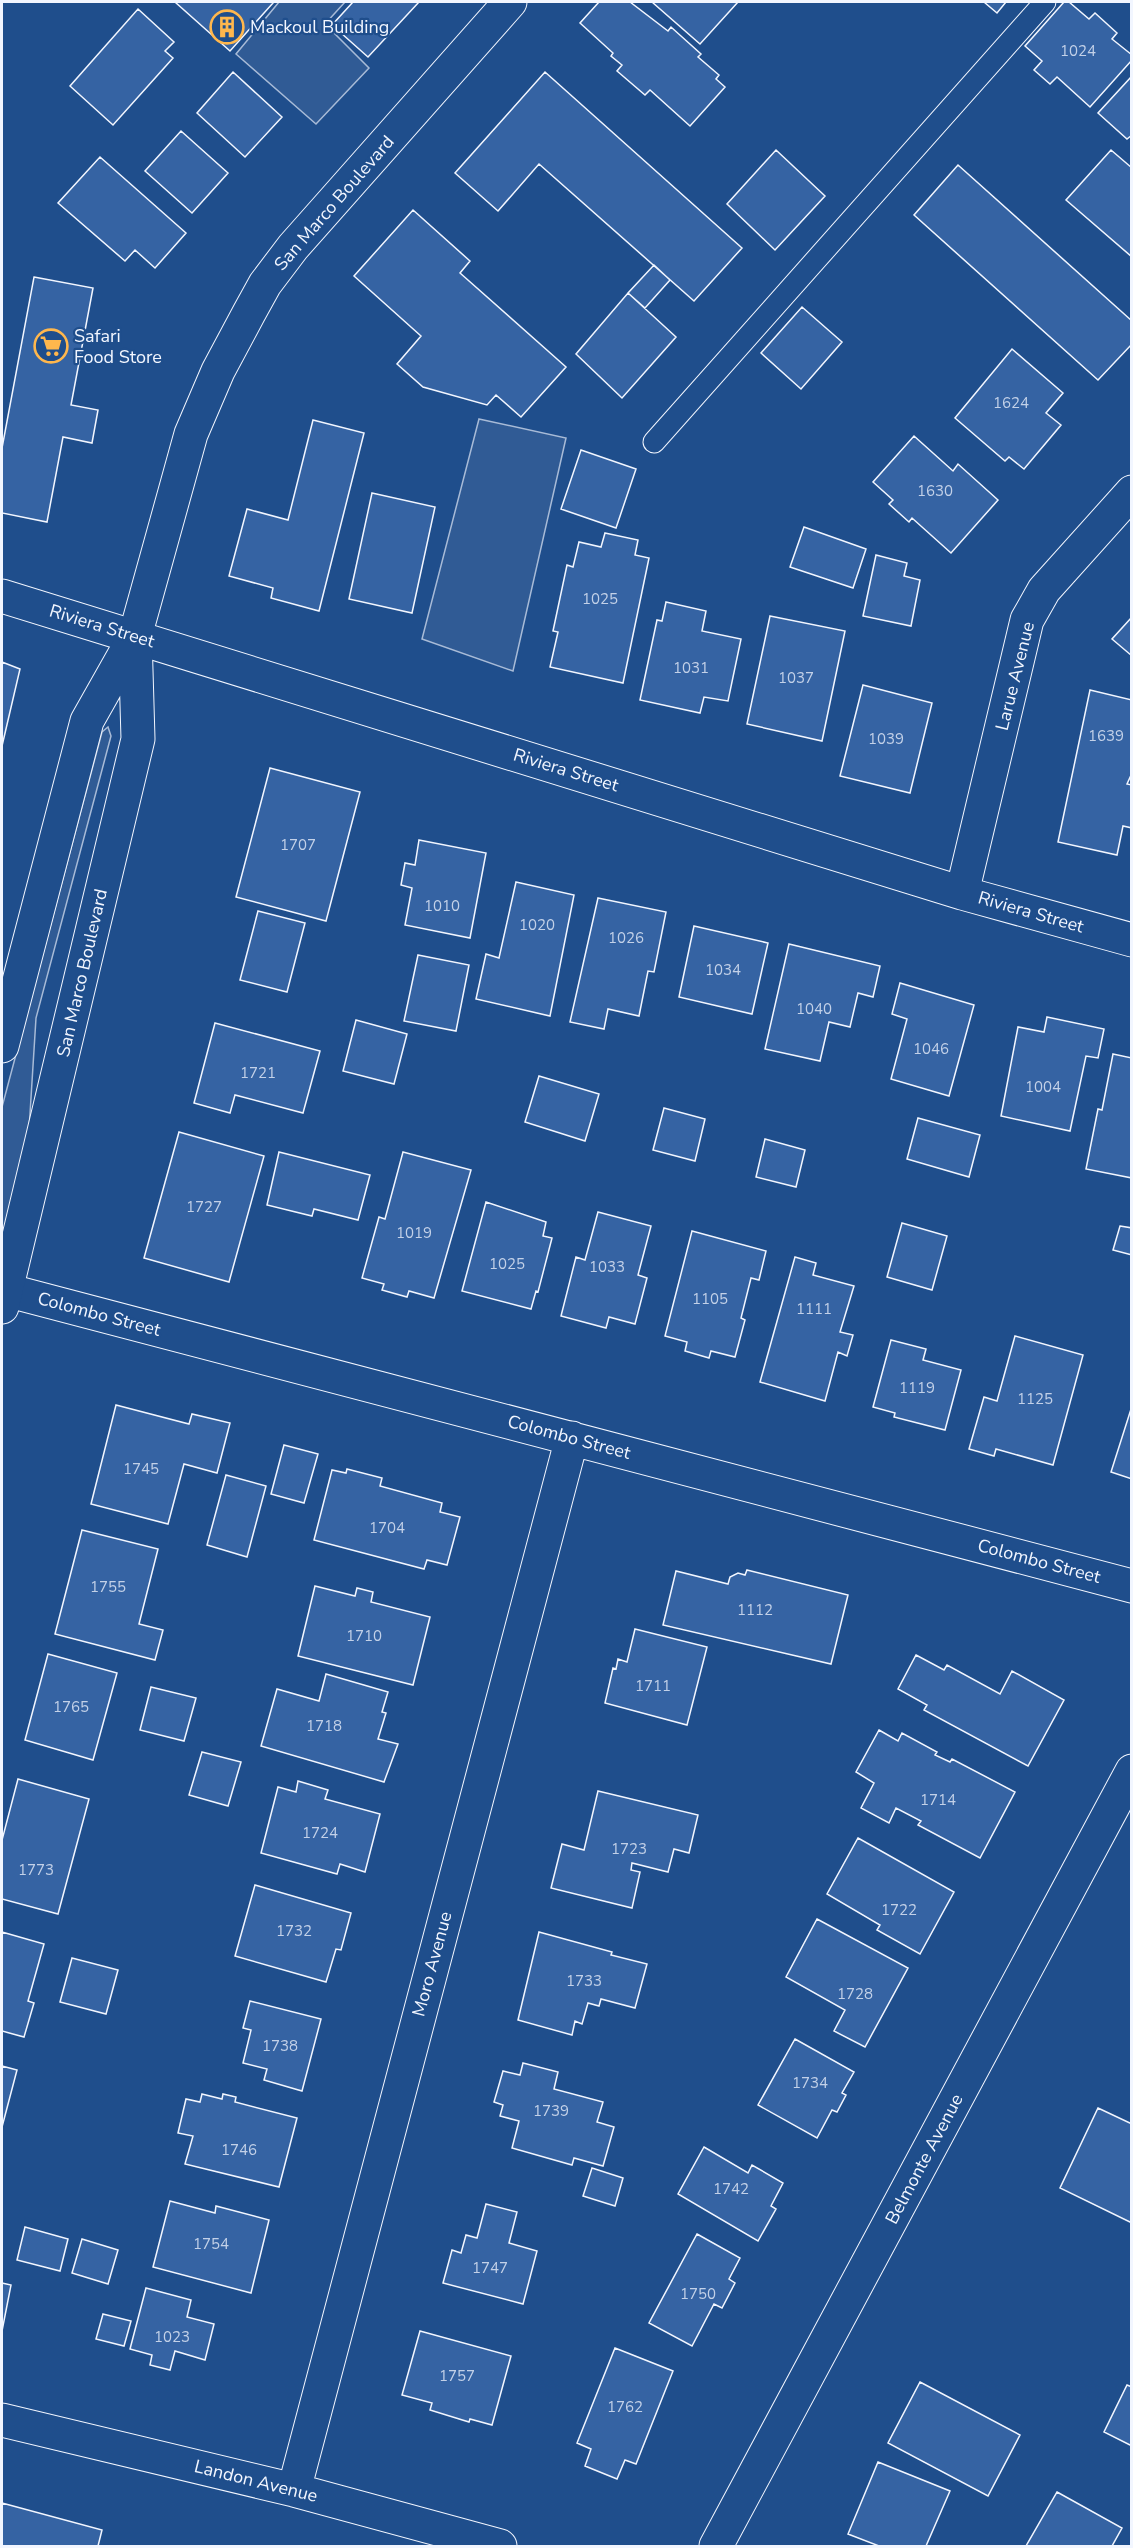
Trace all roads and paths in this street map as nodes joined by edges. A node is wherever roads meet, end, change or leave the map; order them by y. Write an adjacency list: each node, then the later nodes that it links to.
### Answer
1 (510, 2): 6 (street, San Marco Boulevard)
2 (1045, 2): 3 (lane)
3 (654, 442)
4 (1131, 492): 7 (street, Larue Avenue)
5 (2, 596): 6 (street, Riviera Street)
6 (135, 636): 7 (street, Riviera Street); 9 (street, San Marco Boulevard); 11 (street, San Marco Boulevard)
7 (962, 893): 8 (street, Riviera Street)
8 (1131, 940)
9 (6, 1010): 10 (street, San Marco Boulevard)
10 (2, 1046)
11 (4, 1299): 12 (street, Colombo Street)
12 (572, 1438): 13 (street, Colombo Street); 16 (street, Moro Avenue)
13 (1131, 1586)
14 (1131, 1771): 18 (street, Belmonte Avenue)
15 (5, 2419): 16 (street, Landon Avenue)
16 (294, 2490): 17 (street, Landon Avenue)
17 (500, 2547)
18 (716, 2547)

